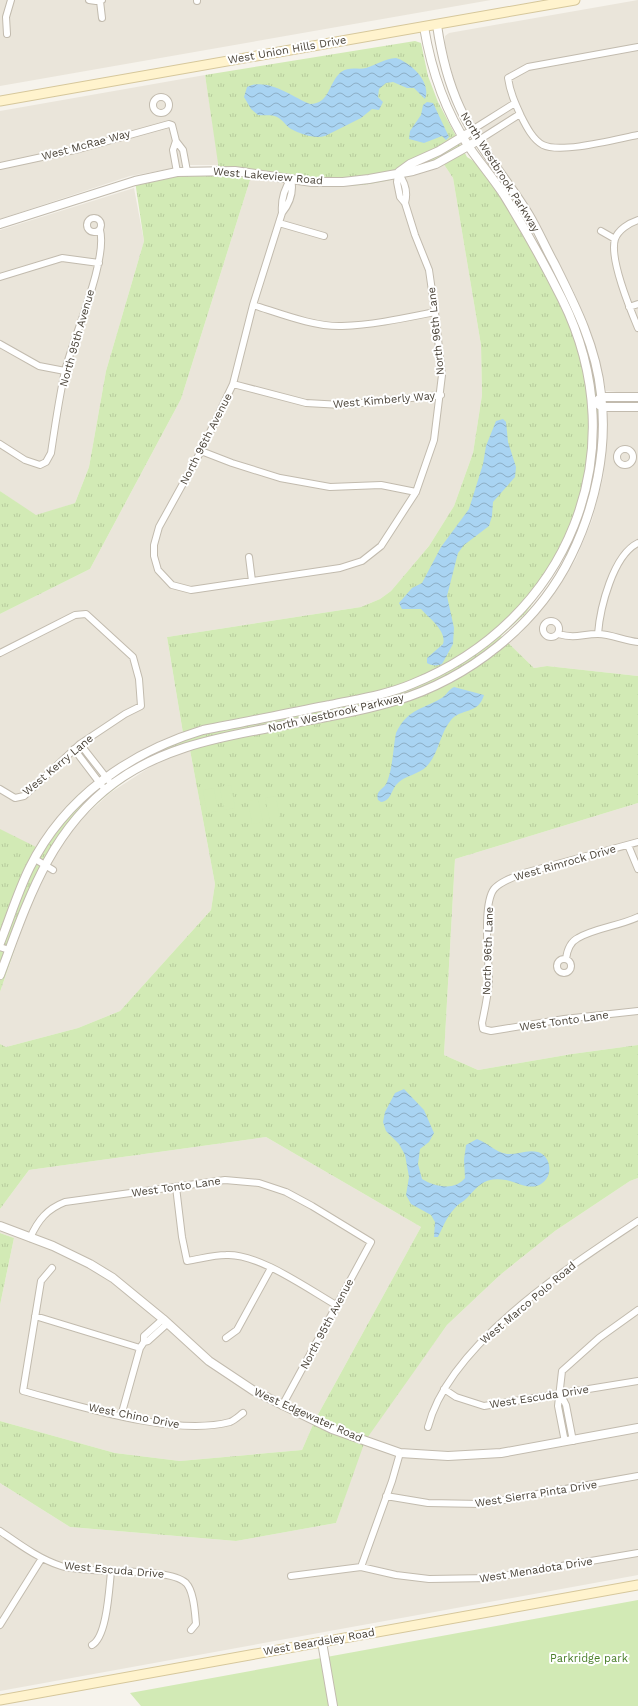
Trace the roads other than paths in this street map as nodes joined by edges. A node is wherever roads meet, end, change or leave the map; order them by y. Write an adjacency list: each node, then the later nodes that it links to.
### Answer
1 (11, 0): 8 (street)
2 (89, 0): 3 (street)
3 (101, 0): 5 (street)
4 (575, 0): 6 (main road, West Union Hills Drive)
5 (102, 18)
6 (436, 25): 7 (main road, West Union Hills Drive); 15 (street, North Westbrook Parkway)
7 (424, 27): 10 (main road, West Union Hills Drive); 17 (street, North Westbrook Parkway)
8 (7, 34)
9 (638, 47): 11 (street)
10 (0, 101)
11 (515, 103): 13 (street); 15 (street, West Lakeview Road)
12 (163, 114): 14 (street)
13 (520, 114): 16 (street); 18 (street, West Lakeview Road)
14 (165, 125): 19 (street, West McRae Way); 21 (street, West McRae Way)
15 (472, 130): 17 (street, West Lakeview Road); 18 (street, North Westbrook Parkway)
16 (638, 135)
17 (463, 136): 20 (street, North Westbrook Parkway); 24 (street, West Lakeview Road)
18 (479, 140): 20 (street, West Lakeview Road); 44 (street, North Westbrook Parkway)
19 (176, 141): 22 (street); 23 (street)
20 (468, 145): 24 (street, West Lakeview Road); 46 (street, North Westbrook Parkway)
21 (0, 166)
22 (187, 171): 23 (street, West Lakeview Road); 25 (street, West Lakeview Road)
23 (177, 172): 28 (street, West Lakeview Road)
24 (398, 173): 25 (street, West Lakeview Road); 38 (street, North 96th Lane)
25 (291, 179): 27 (street, North 96th Avenue)
26 (638, 220): 32 (street)
27 (279, 223): 31 (street); 36 (street, North 96th Avenue)
28 (0, 224)
29 (100, 230): 33 (street, North 95th Avenue)
30 (601, 231): 32 (street)
31 (324, 236)
32 (615, 239): 37 (street)
33 (99, 263): 34 (street); 41 (street, North 95th Avenue)
34 (0, 277)
35 (638, 304): 37 (street)
36 (253, 305): 38 (street); 42 (street, North 96th Avenue)
37 (629, 307): 39 (street)
38 (435, 312): 43 (street, North 96th Lane)
39 (638, 328)
40 (0, 344): 41 (street)
41 (65, 371): 49 (street, North 95th Avenue)
42 (233, 384): 43 (street, West Kimberly Way); 50 (street, North 96th Avenue)
43 (441, 395): 51 (street, North 96th Lane)
44 (602, 397): 45 (street); 46 (street); 47 (street, North Westbrook Parkway)
45 (638, 397)
46 (593, 402): 47 (street); 60 (street, North Westbrook Parkway)
47 (602, 407): 48 (street); 61 (street, North Westbrook Parkway)
48 (638, 407)
49 (0, 444)
50 (201, 452): 51 (street); 54 (street, North 96th Avenue)
51 (416, 492): 55 (street, North 96th Lane)
52 (638, 543): 57 (street)
53 (248, 558): 55 (street)
54 (158, 570): 55 (street, North 96th Lane)
55 (252, 581)
56 (558, 634): 57 (street)
57 (598, 634): 58 (street)
58 (638, 642)
59 (0, 653): 65 (street, West Kerry Lane)
60 (322, 706): 61 (street); 62 (street, North Westbrook Parkway)
61 (324, 717): 63 (street, North Westbrook Parkway)
62 (241, 722): 63 (street); 64 (street, North Westbrook Parkway)
63 (243, 733): 66 (street, North Westbrook Parkway)
64 (177, 738): 66 (street); 68 (street, North Westbrook Parkway)
65 (80, 744): 67 (street, West Kerry Lane); 68 (street)
66 (180, 748): 69 (street, North Westbrook Parkway)
67 (74, 749): 68 (street); 70 (street, West Kerry Lane)
68 (102, 780): 69 (street); 71 (street); 74 (street, North Westbrook Parkway)
69 (112, 785): 71 (street, North Westbrook Parkway)
70 (0, 789)
71 (105, 790): 75 (street, North Westbrook Parkway)
72 (638, 842): 73 (street, West Rimrock Drive)
73 (628, 845): 76 (street); 78 (street, West Rimrock Drive)
74 (35, 859): 75 (street); 80 (street, North Westbrook Parkway)
75 (44, 864): 77 (street); 81 (street, North Westbrook Parkway)
76 (638, 869)
77 (54, 870)
78 (494, 890): 87 (street, North 96th Lane)
79 (638, 917): 84 (street)
80 (1, 939): 81 (street)
81 (13, 941): 83 (street, North Westbrook Parkway)
82 (0, 947): 83 (street)
83 (9, 950): 85 (street, North Westbrook Parkway)
84 (566, 959)
85 (0, 975)
86 (638, 1011): 87 (street, West Tonto Lane)
87 (490, 1031)
88 (176, 1187): 91 (street, West Tonto Lane); 92 (street, West Tonto Lane); 94 (street)
89 (638, 1221): 102 (street, West Marco Polo Road)
90 (0, 1226): 91 (street, West Edgewater Road)
91 (30, 1238): 98 (street, West Edgewater Road)
92 (371, 1242): 95 (street, North 95th Avenue)
93 (52, 1268): 97 (street)
94 (272, 1268): 95 (street); 99 (street)
95 (336, 1305): 104 (street, North 95th Avenue)
96 (638, 1310): 103 (street)
97 (35, 1316): 100 (street); 106 (street, West Chino Drive)
98 (166, 1321): 100 (street); 104 (street, West Edgewater Road)
99 (226, 1338)
100 (144, 1344): 106 (street)
101 (638, 1381): 103 (street, West Escuda Drive)
102 (444, 1389): 103 (street, West Escuda Drive); 107 (street, West Marco Polo Road)
103 (561, 1395): 109 (street)
104 (282, 1406): 110 (street, West Edgewater Road)
105 (243, 1413): 106 (street, West Chino Drive)
106 (121, 1416)
107 (428, 1427)
108 (638, 1428): 109 (street, West Edgewater Road)
109 (569, 1441): 110 (street, West Edgewater Road)
110 (400, 1453): 112 (street)
111 (638, 1476): 112 (street, West Sierra Pinta Drive)
112 (386, 1496): 116 (street)
113 (0, 1532): 115 (street, West Escuda Drive)
114 (638, 1553): 116 (street, West Menadota Drive)
115 (42, 1558): 117 (street, West Escuda Drive); 120 (street)
116 (361, 1567): 118 (street, West Menadota Drive)
117 (111, 1572): 121 (street, West Escuda Drive); 123 (street)
118 (291, 1576)
119 (638, 1584): 122 (main road, West Beardsley Road)
120 (0, 1625)
121 (191, 1630)
122 (322, 1642): 124 (main road, West Beardsley Road); 125 (street)
123 (92, 1646)
124 (0, 1700)
125 (333, 1706)

